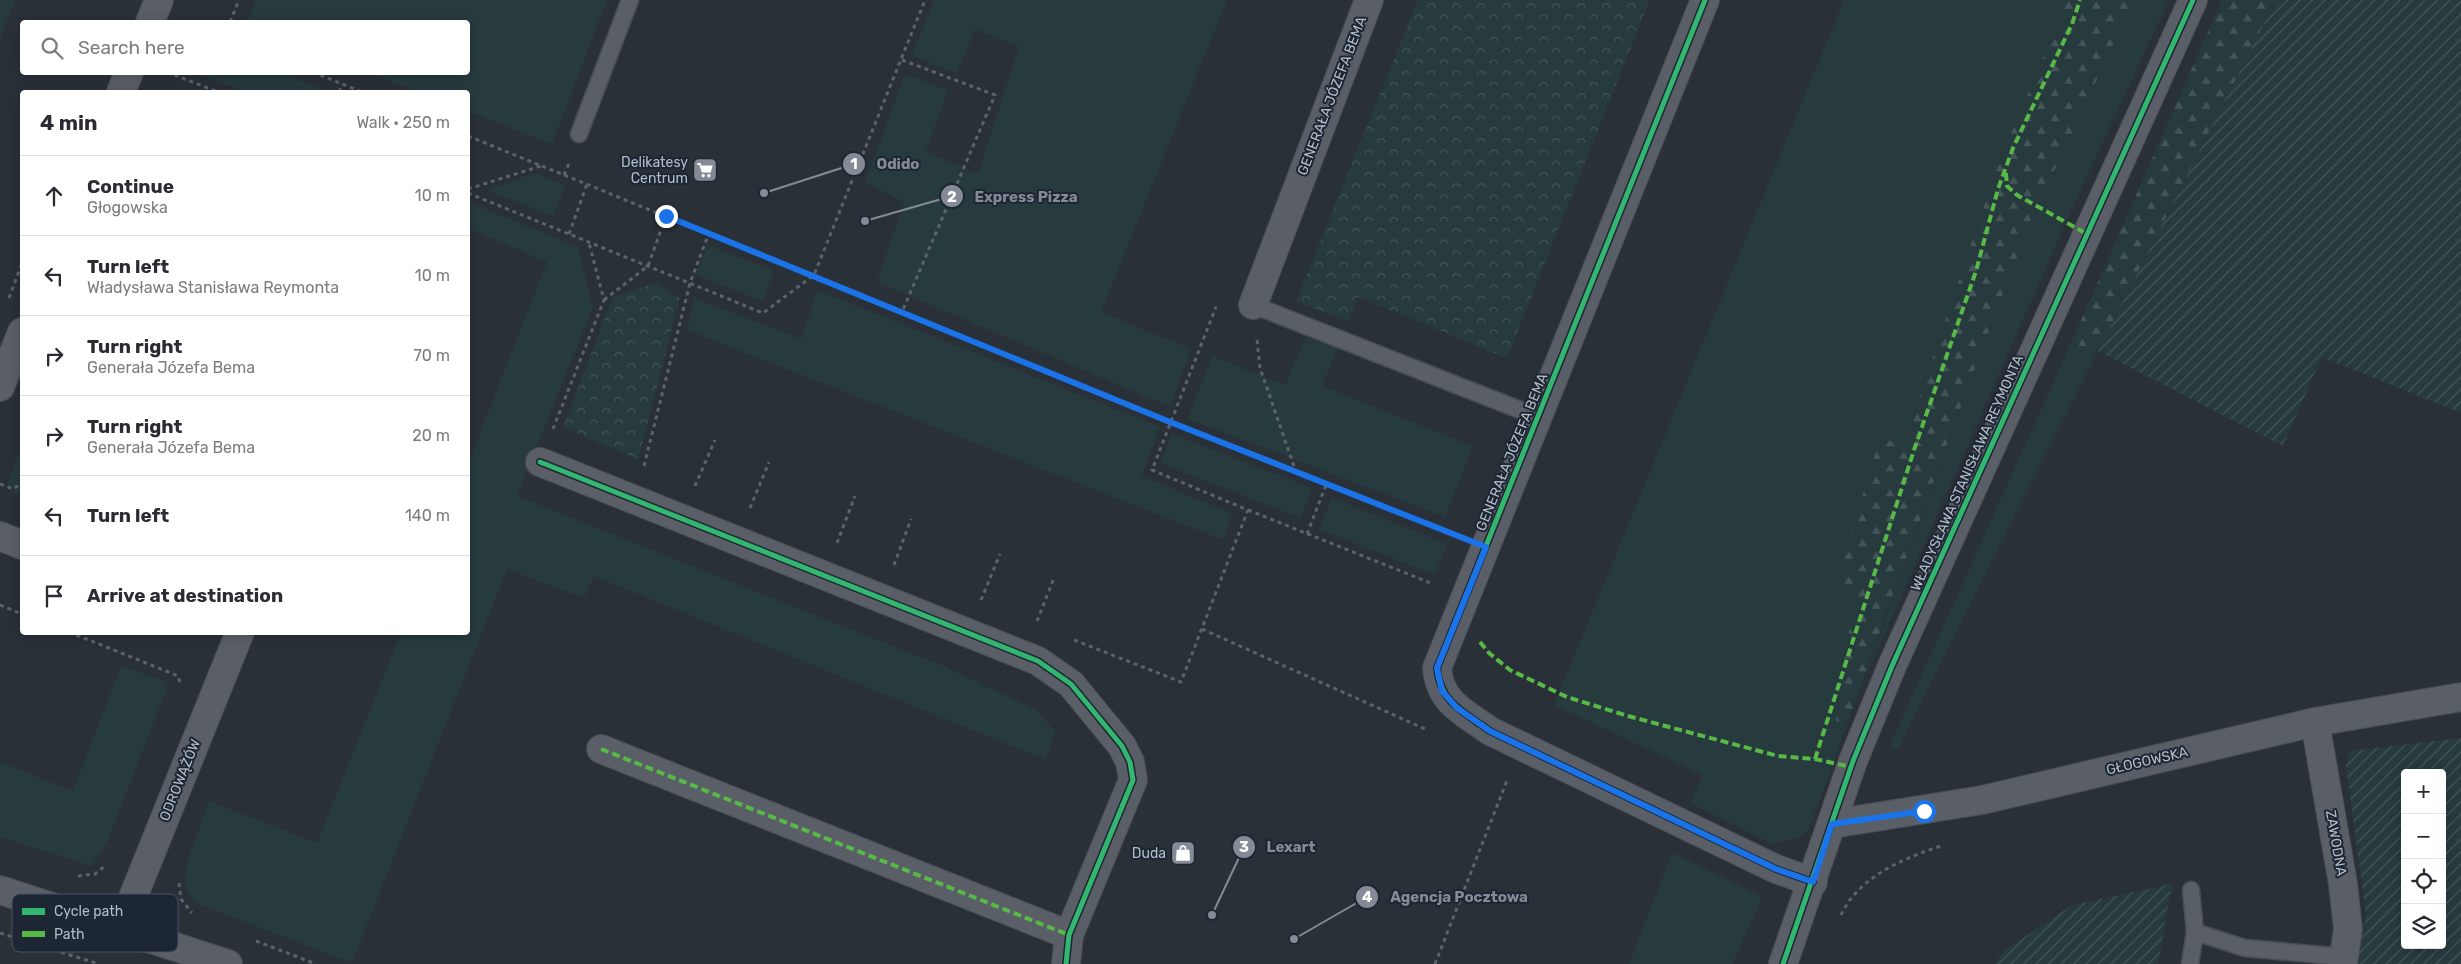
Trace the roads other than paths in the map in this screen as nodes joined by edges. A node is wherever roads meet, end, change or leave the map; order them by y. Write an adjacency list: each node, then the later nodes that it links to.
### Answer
1 (159, 0): 6 (street)
2 (630, 0): 9 (lane)
3 (1369, 0): 10 (street, GENERAŁA JÓZEFA BEMA)
4 (1705, 0): 13 (street, GENERAŁA JÓZEFA BEMA)
5 (2193, 0): 21 (street, WŁADYSŁAWA STANISŁAWA REYMONTA)
6 (151, 20)
7 (128, 75): 8 (street)
8 (122, 90)
9 (579, 134)
10 (1252, 305): 13 (lane)
11 (20, 337): 12 (street)
12 (0, 387)
13 (1538, 417): 22 (street, GENERAŁA JÓZEFA BEMA)
14 (540, 462): 28 (street)
15 (0, 536): 16 (street)
16 (20, 544)
17 (239, 635): 26 (street, ODROWĄŻÓW)
18 (2461, 697): 19 (street, GŁOGOWSKA)
19 (2315, 722): 21 (street, GŁOGOWSKA); 30 (street, ZAWODNA)
20 (601, 749): 28 (street)
21 (1832, 824): 22 (street, WŁADYSŁAWA STANISŁAWA REYMONTA)
22 (1813, 882): 33 (street, WŁADYSŁAWA STANISŁAWA REYMONTA)
23 (0, 890): 25 (street)
24 (2191, 890): 27 (lane)
25 (13, 894)
26 (135, 894)
27 (2195, 932): 30 (lane); 34 (lane)
28 (1069, 936): 32 (street)
29 (178, 947): 31 (street)
30 (2344, 961)
31 (228, 964)
32 (1066, 964)
33 (1783, 964)
34 (2190, 964)

